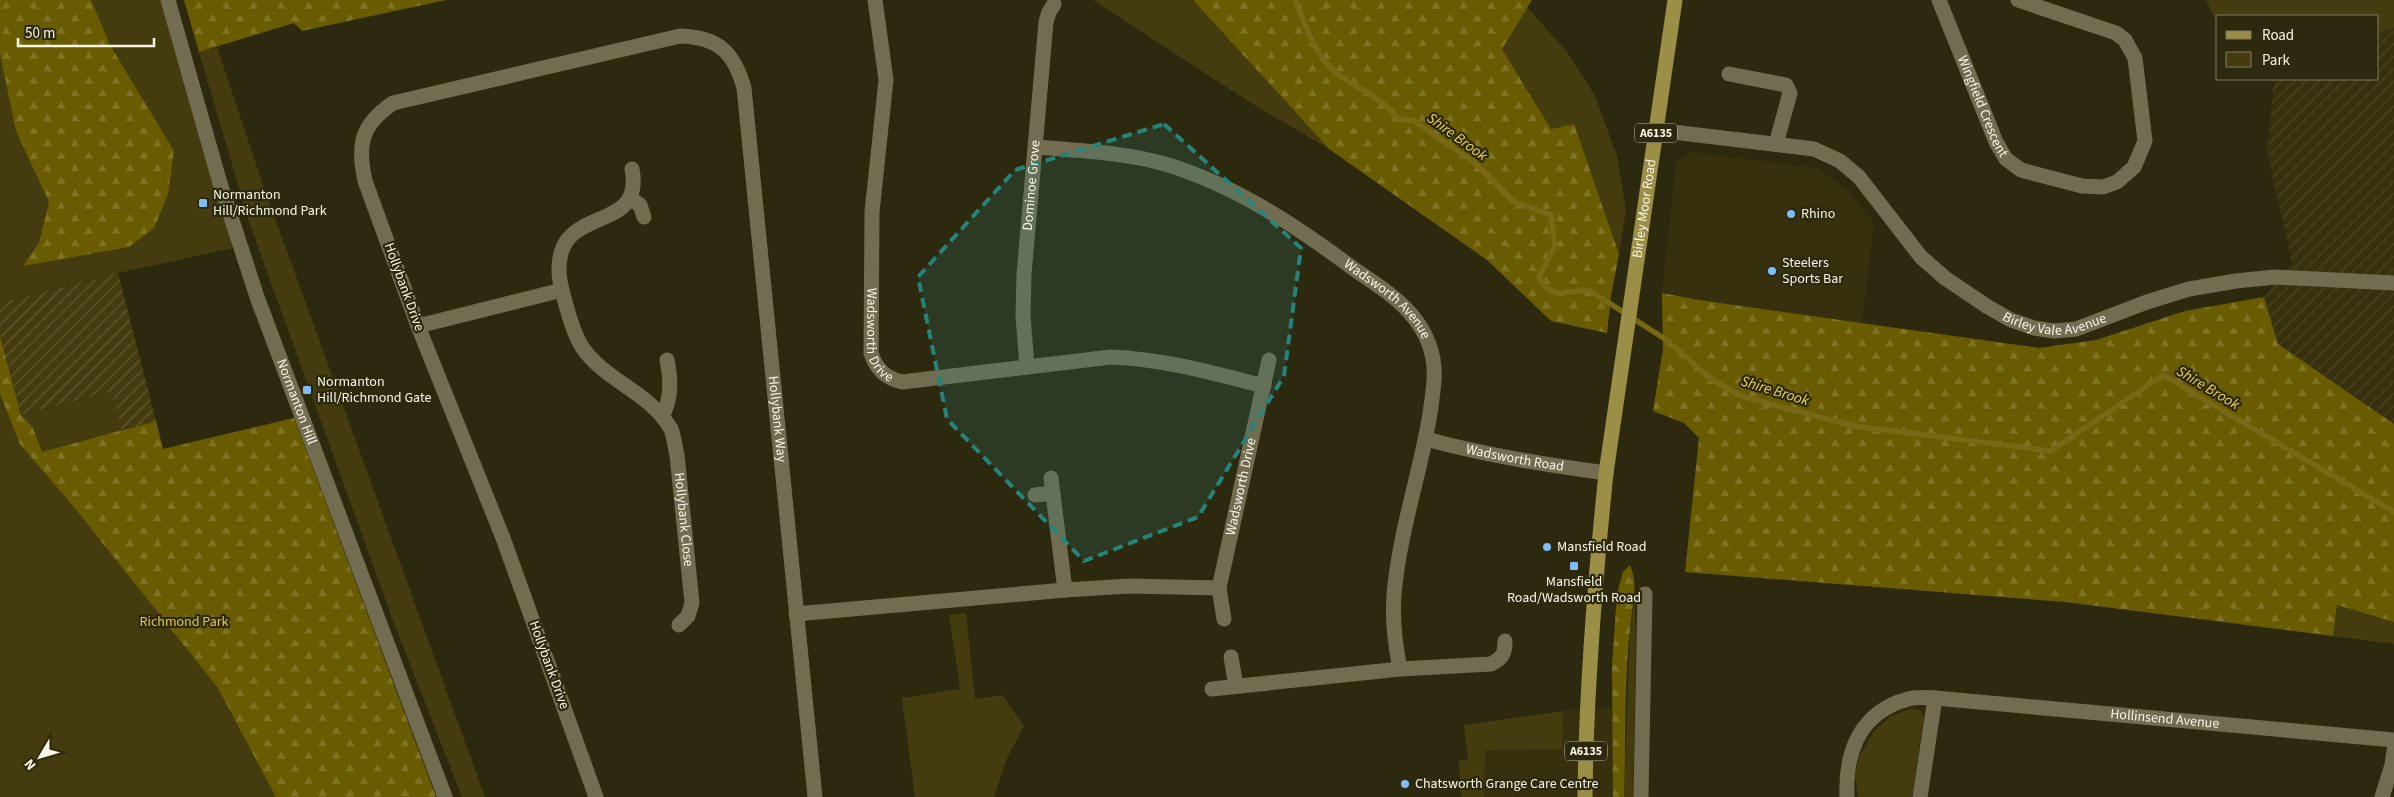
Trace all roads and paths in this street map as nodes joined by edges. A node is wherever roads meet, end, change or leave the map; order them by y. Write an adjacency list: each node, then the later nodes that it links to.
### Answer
1 (168, 0): 40 (street, Normanton Hill)
2 (875, 0): 20 (street, Wadsworth Drive)
3 (1675, 0): 9 (main road, Birley Moor Road / A6135)
4 (1939, 0): 5 (street, Wingfield Crescent)
5 (2018, 0)
6 (1054, 4): 11 (street, Dominoe Grove)
7 (723, 48): 17 (street, Hollybank Drive); 29 (street, Hollybank Way)
8 (1729, 74): 10 (street)
9 (1656, 130): 10 (street, Birley Vale Avenue); 24 (main road, Birley Moor Road / A6135)
10 (1776, 144): 15 (street, Birley Vale Avenue)
11 (1036, 147): 20 (street, Dominoe Grove); 23 (street, Wadsworth Avenue)
12 (632, 169): 13 (street)
13 (631, 199): 14 (street); 16 (street, Hollybank Close)
14 (644, 217)
15 (2394, 283)
16 (562, 290): 17 (street); 22 (street, Hollybank Close)
17 (418, 326): 41 (street, Hollybank Drive)
18 (667, 360): 22 (street)
19 (1269, 360): 21 (street, Wadsworth Drive)
20 (1027, 368): 21 (street, Wadsworth Drive)
21 (1264, 386): 26 (street, Wadsworth Drive)
22 (662, 416): 31 (street, Hollybank Close)
23 (1426, 439): 24 (street, Wadsworth Road); 34 (street, Wadsworth Avenue)
24 (1606, 473): 43 (main road, A6135)
25 (1035, 495): 27 (street)
26 (1219, 588): 27 (street); 30 (street, Wadsworth Drive)
27 (1065, 590): 29 (street)
28 (1645, 594): 44 (street)
29 (796, 614): 42 (street, Hollybank Way)
30 (1224, 619)
31 (679, 625)
32 (1505, 641): 34 (street)
33 (1231, 657): 35 (street)
34 (1400, 669): 35 (street)
35 (1236, 686): 36 (street)
36 (1212, 689)
37 (1935, 698): 38 (street, Hollinsend Avenue); 45 (street, Hollinsend Avenue); 46 (street)
38 (2394, 740)
39 (2394, 750): 47 (street)
40 (445, 797)
41 (596, 797)
42 (815, 797)
43 (1585, 797)
44 (1640, 797)
45 (1847, 797)
46 (1920, 797)
47 (2382, 797)

